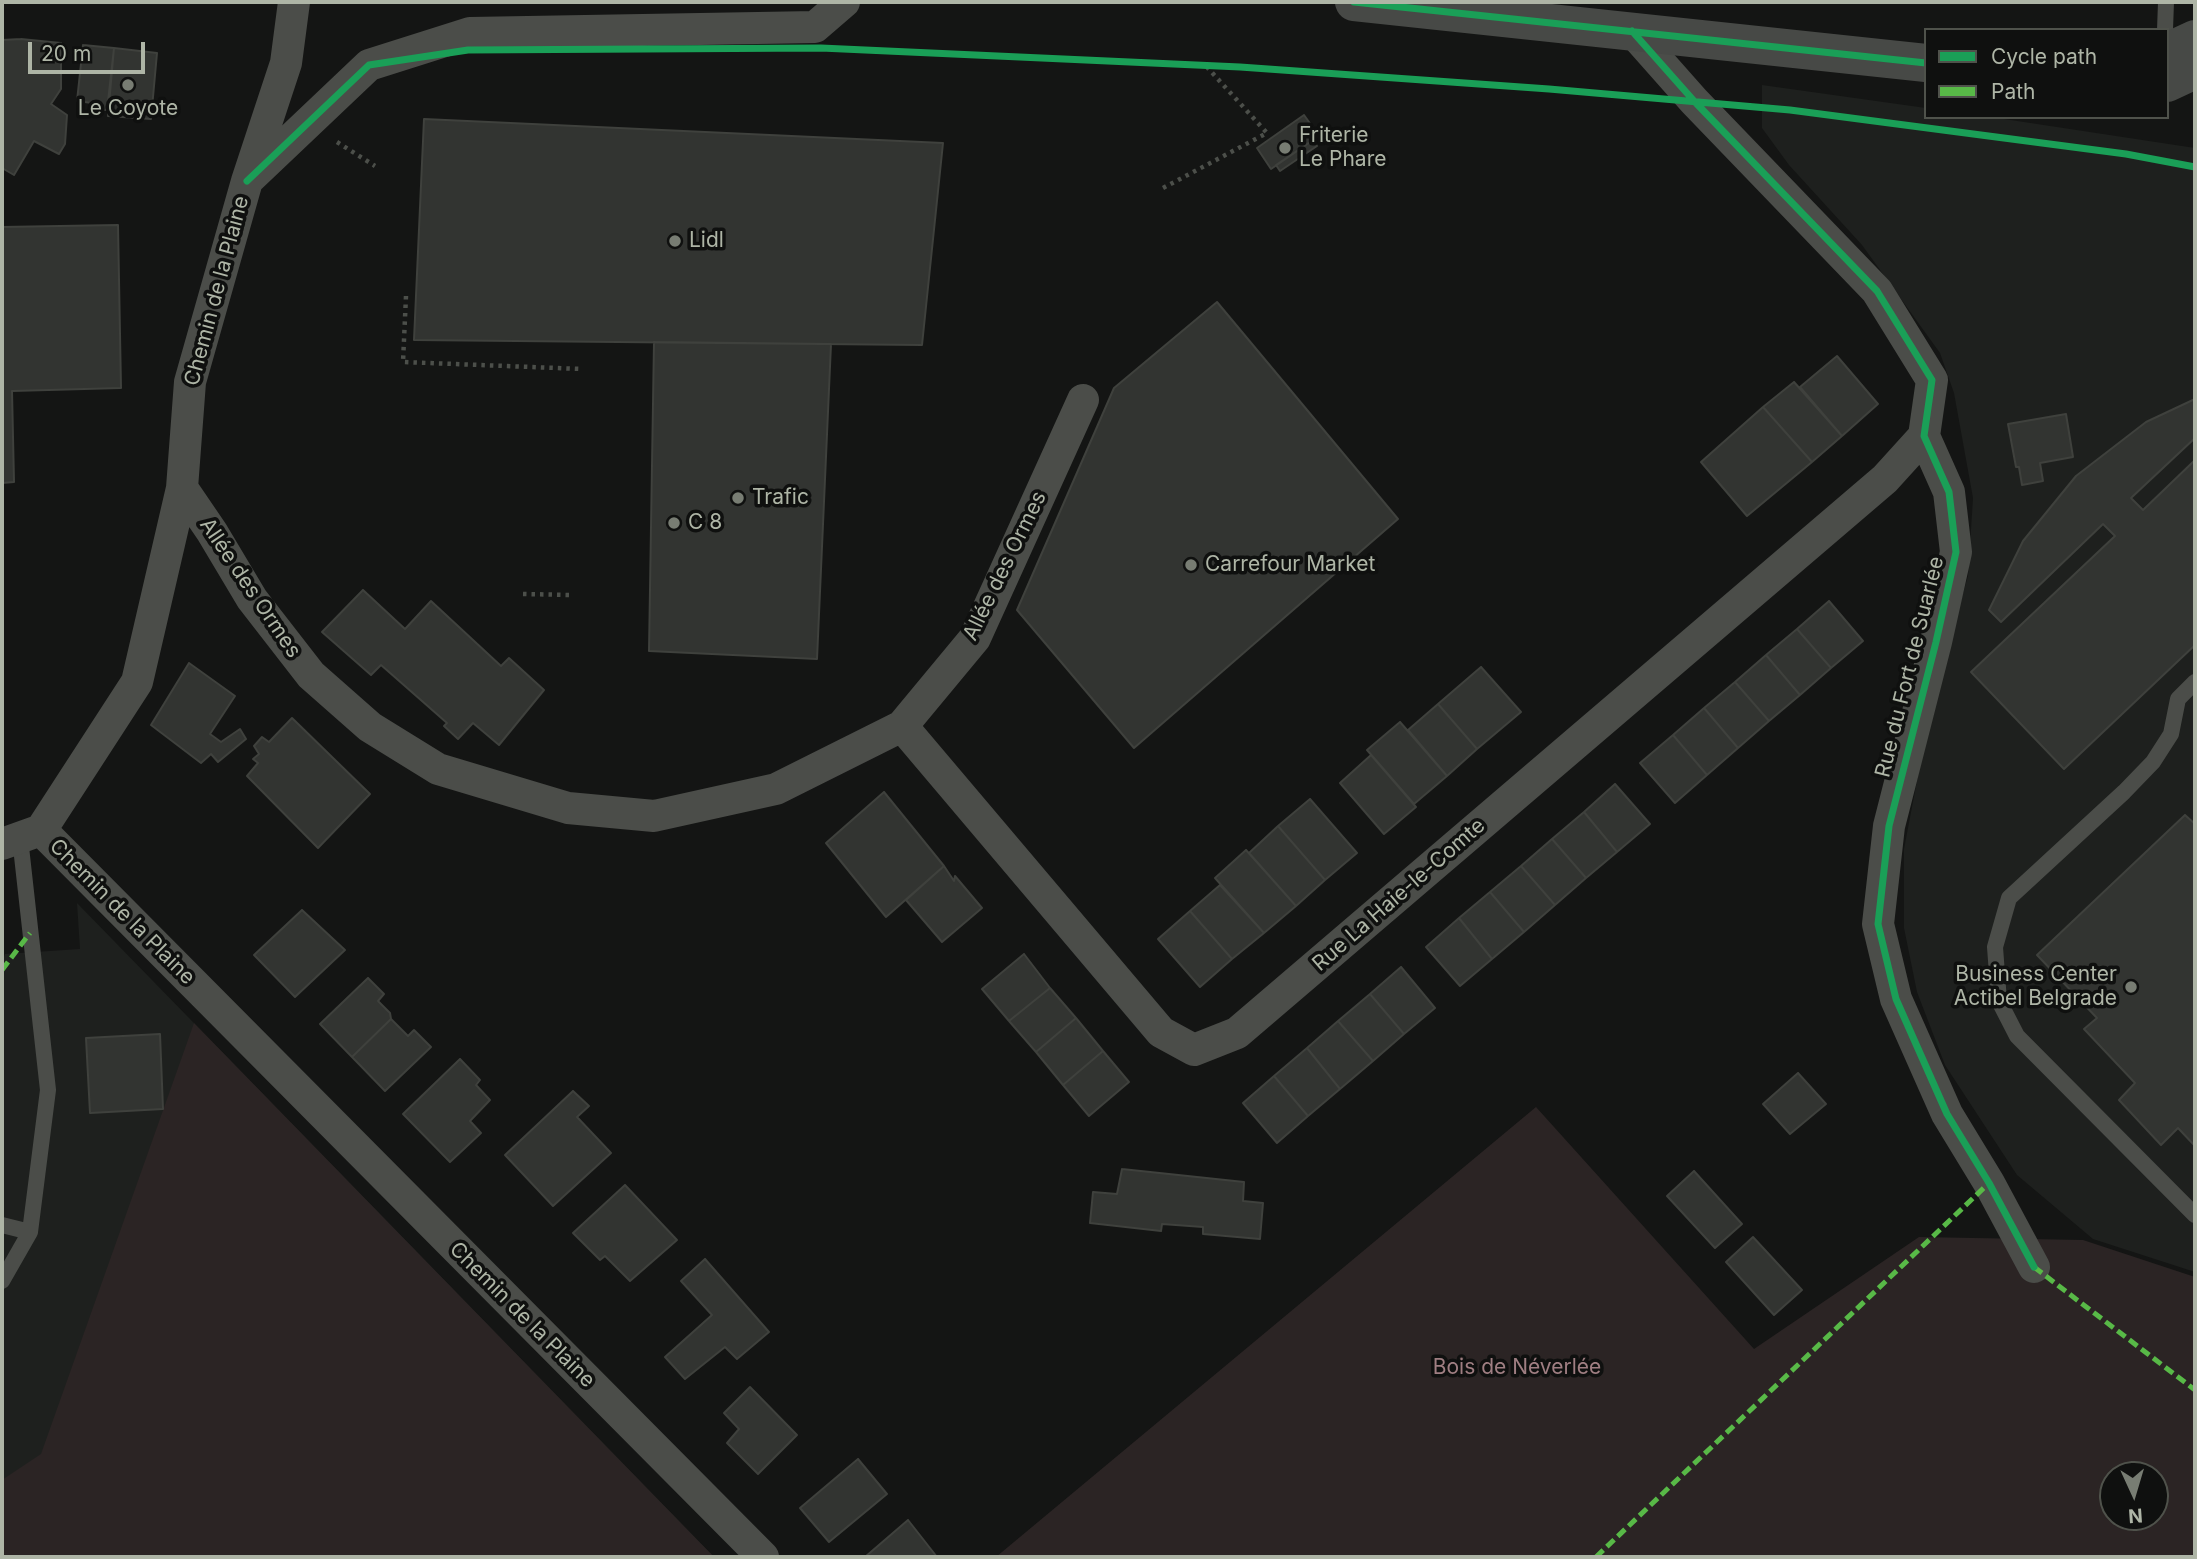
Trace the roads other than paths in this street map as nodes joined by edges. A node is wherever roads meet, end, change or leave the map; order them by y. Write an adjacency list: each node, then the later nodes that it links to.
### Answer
1 (294, 2): 14 (street, Chemin de la Plaine)
2 (844, 2): 14 (street)
3 (1354, 2): 6 (main road)
4 (2166, 2): 5 (lane)
5 (2165, 28)
6 (1632, 31): 9 (main road); 16 (street)
7 (2195, 39): 8 (main road)
8 (2169, 50)
9 (1924, 63)
10 (2195, 70): 11 (main road)
11 (2169, 82)
12 (2169, 94): 13 (main road)
13 (2195, 98)
14 (247, 181): 17 (street, Chemin de la Plaine)
15 (1083, 400): 19 (street, Allée des Ormes)
16 (1924, 436): 19 (street, Rue La Haie-le-Comte); 24 (street, Rue du Fort de Suarlée)
17 (182, 488): 19 (street, Allée des Ormes); 20 (street, Chemin de la Plaine)
18 (2195, 682): 21 (lane)
19 (902, 726)
20 (21, 837): 23 (lane); 26 (street, Chemin de la Plaine)
21 (2195, 1215)
22 (2, 1225): 23 (lane)
23 (30, 1232): 25 (lane)
24 (2034, 1268)
25 (2, 1281)
26 (763, 1557)

